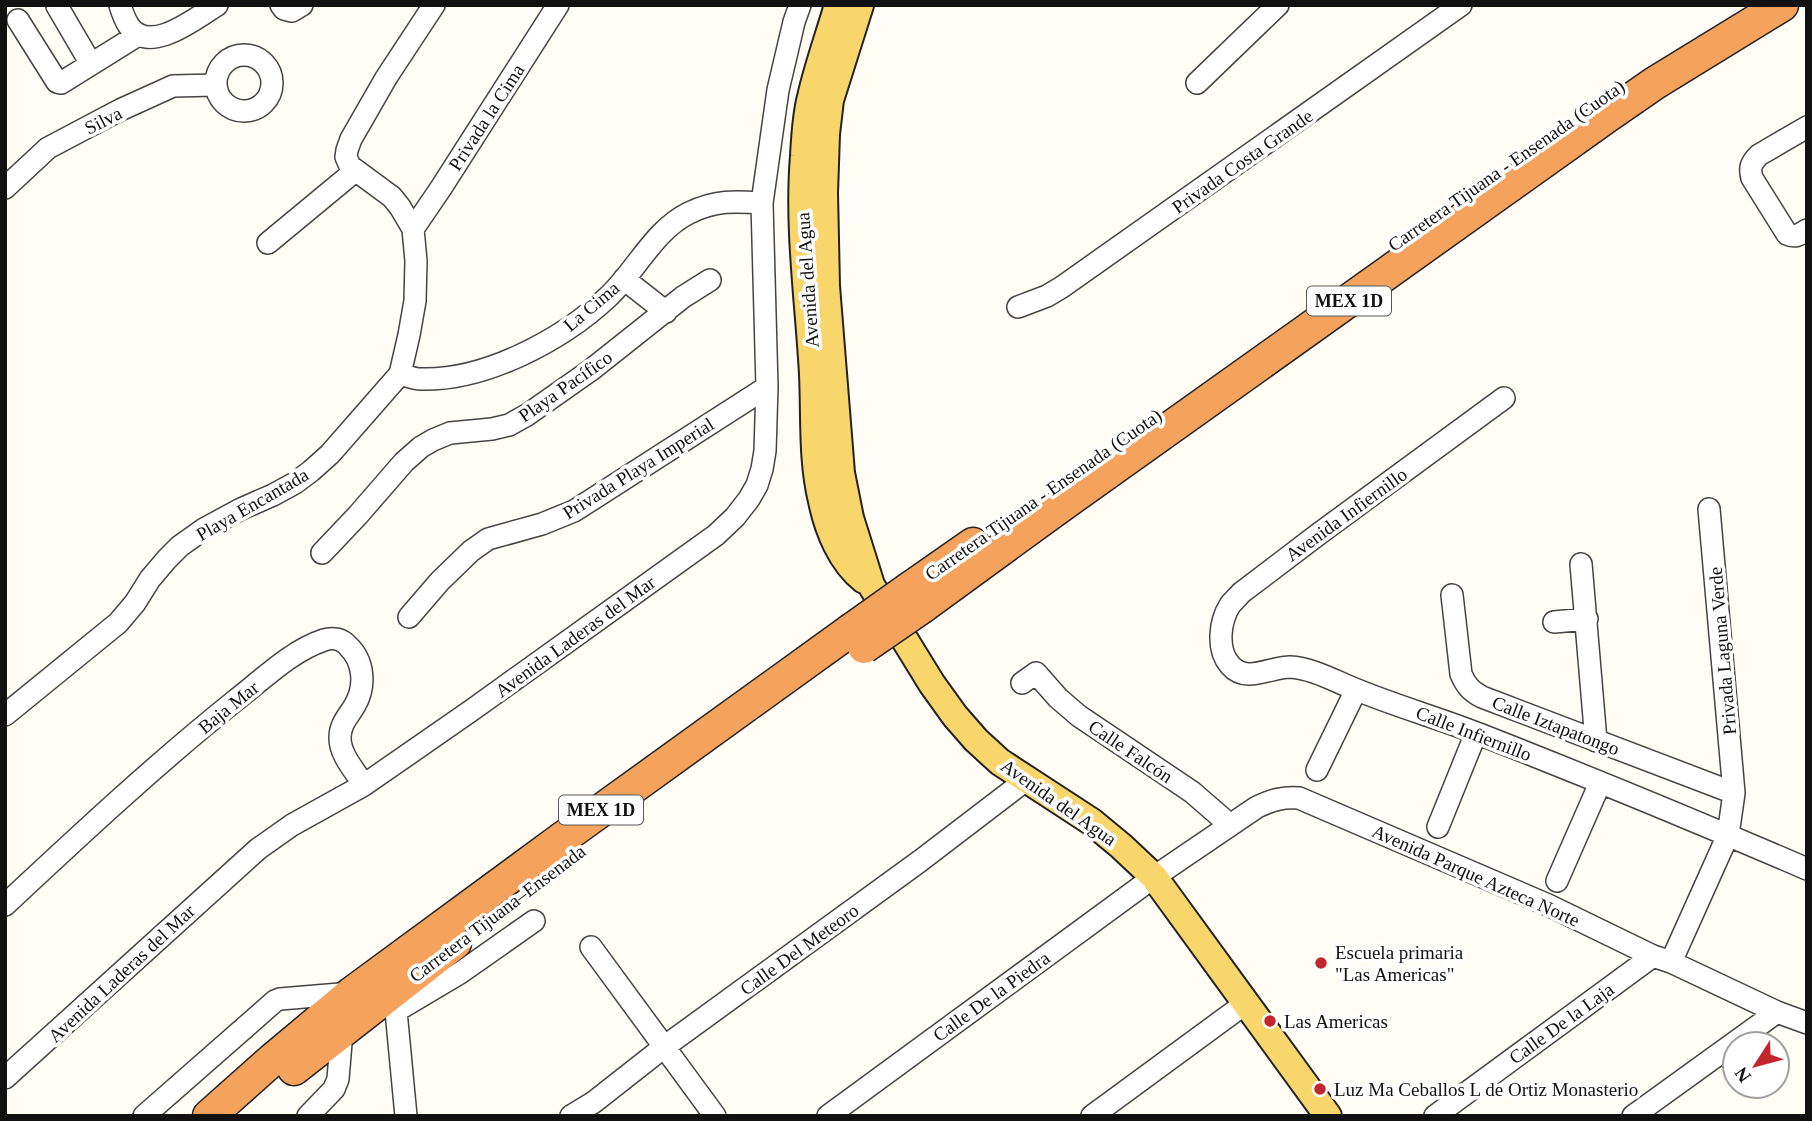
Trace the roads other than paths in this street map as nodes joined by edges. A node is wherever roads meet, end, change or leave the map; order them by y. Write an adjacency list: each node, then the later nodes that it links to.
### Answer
1 (120, 5): 16 (street)
2 (217, 5): 16 (street)
3 (281, 5): 4 (street)
4 (302, 5)
5 (434, 5): 21 (street)
6 (558, 5): 24 (street, Privada la Cima)
7 (800, 5): 23 (street, Avenida Laderas del Mar)
8 (838, 5): 37 (main road, Avenida del Agua)
9 (860, 5): 37 (main road, Avenida del Agua)
10 (1278, 5): 18 (street)
11 (1461, 5): 29 (street, Privada Costa Grande)
12 (1743, 5): 39 (highway, Carretera Tijuana - Ensenada (Cuota) / MEX 1D)
13 (1782, 5): 39 (highway, Carretera Tijuana - Ensenada (Cuota) / MEX 1D)
14 (57, 6): 17 (street)
15 (18, 20): 17 (street)
16 (138, 35): 17 (street)
17 (91, 64)
18 (1197, 83)
19 (216, 85): 22 (street, Silva)
20 (1807, 127): 25 (street)
21 (355, 172): 24 (street, Playa Encantada); 26 (street)
22 (5, 188)
23 (762, 203): 27 (street, La Cima); 32 (street, Avenida Laderas del Mar)
24 (412, 229): 31 (street, Playa Encantada)
25 (1807, 230)
26 (268, 243)
27 (624, 279): 30 (street); 31 (street, La Cima)
28 (710, 279): 30 (street, Playa Pacífico)
29 (1018, 307)
30 (666, 312): 35 (street, Playa Pacífico)
31 (400, 374): 47 (street, Playa Encantada)
32 (767, 387): 40 (street, Privada Playa Imperial); 53 (street, Avenida Laderas del Mar)
33 (1504, 398): 44 (street, Avenida Infiernillo)
34 (1709, 509): 54 (street, Privada Laguna Verde)
35 (322, 553)
36 (1581, 564): 41 (street)
37 (871, 585): 51 (main road, Avenida del Agua)
38 (1452, 595): 49 (street, Calle Iztapatongo)
39 (916, 598): 43 (highway, Carretera Tijuana - Ensenada (Cuota) / MEX 1D, bridge)
40 (409, 617)
41 (1587, 619): 42 (street); 49 (street)
42 (1554, 622)
43 (858, 639): 65 (highway, Carretera Tijuana–Ensenada / MEX 1D); 68 (highway, Carretera Tijuana - Ensenada (Cuota) / MEX 1D)
44 (1223, 653): 46 (street, Calle Infiernillo)
45 (1029, 678): 55 (street, Calle Falcón)
46 (1356, 690): 48 (street, Calle Infiernillo); 50 (street)
47 (5, 715)
48 (1476, 733): 52 (street, Calle Infiernillo); 56 (street)
49 (1596, 741): 54 (street, Calle Iztapatongo)
50 (1317, 770)
51 (1026, 780): 59 (main road, Avenida del Agua); 70 (street, Calle Del Meteoro)
52 (1600, 783): 57 (street, Calle Infiernillo); 60 (street)
53 (364, 785): 61 (street, Baja Mar); 71 (street, Avenida Laderas del Mar)
54 (1734, 793): 57 (street, Privada Laguna Verde)
55 (1230, 825): 59 (street, Avenida Parque Azteca Norte); 64 (street, Avenida Parque Azteca Norte)
56 (1438, 827)
57 (1728, 835): 58 (street, Calle Infiernillo); 64 (street, Privada Laguna Verde)
58 (1807, 869)
59 (1154, 877): 66 (main road, Avenida del Agua); 79 (street, Calle De la Piedra)
60 (1557, 881)
61 (5, 905)
62 (534, 921): 65 (street)
63 (591, 947): 70 (street)
64 (1662, 959): 67 (street, Avenida Parque Azteca Norte); 82 (street, Calle De la Laja)
65 (394, 1001): 68 (highway, Carretera Tijuana–Ensenada / MEX 1D); 76 (street)
66 (1246, 1003): 80 (street); 81 (main road, Avenida del Agua)
67 (1777, 1012): 69 (street, Avenida Parque Azteca Norte); 83 (street)
68 (352, 1013): 72 (street); 73 (highway, Carretera Tijuana–Ensenada / MEX 1D); 74 (highway, Carretera Tijuana–Ensenada / MEX 1D); 75 (street)
69 (1807, 1023)
70 (664, 1047): 77 (street, Calle Del Meteoro); 78 (street)
71 (5, 1078)
72 (144, 1116)
73 (209, 1116)
74 (239, 1116)
75 (308, 1116)
76 (406, 1116)
77 (571, 1116)
78 (715, 1116)
79 (828, 1116)
80 (1092, 1116)
81 (1328, 1116)
82 (1436, 1116)
83 (1633, 1116)

